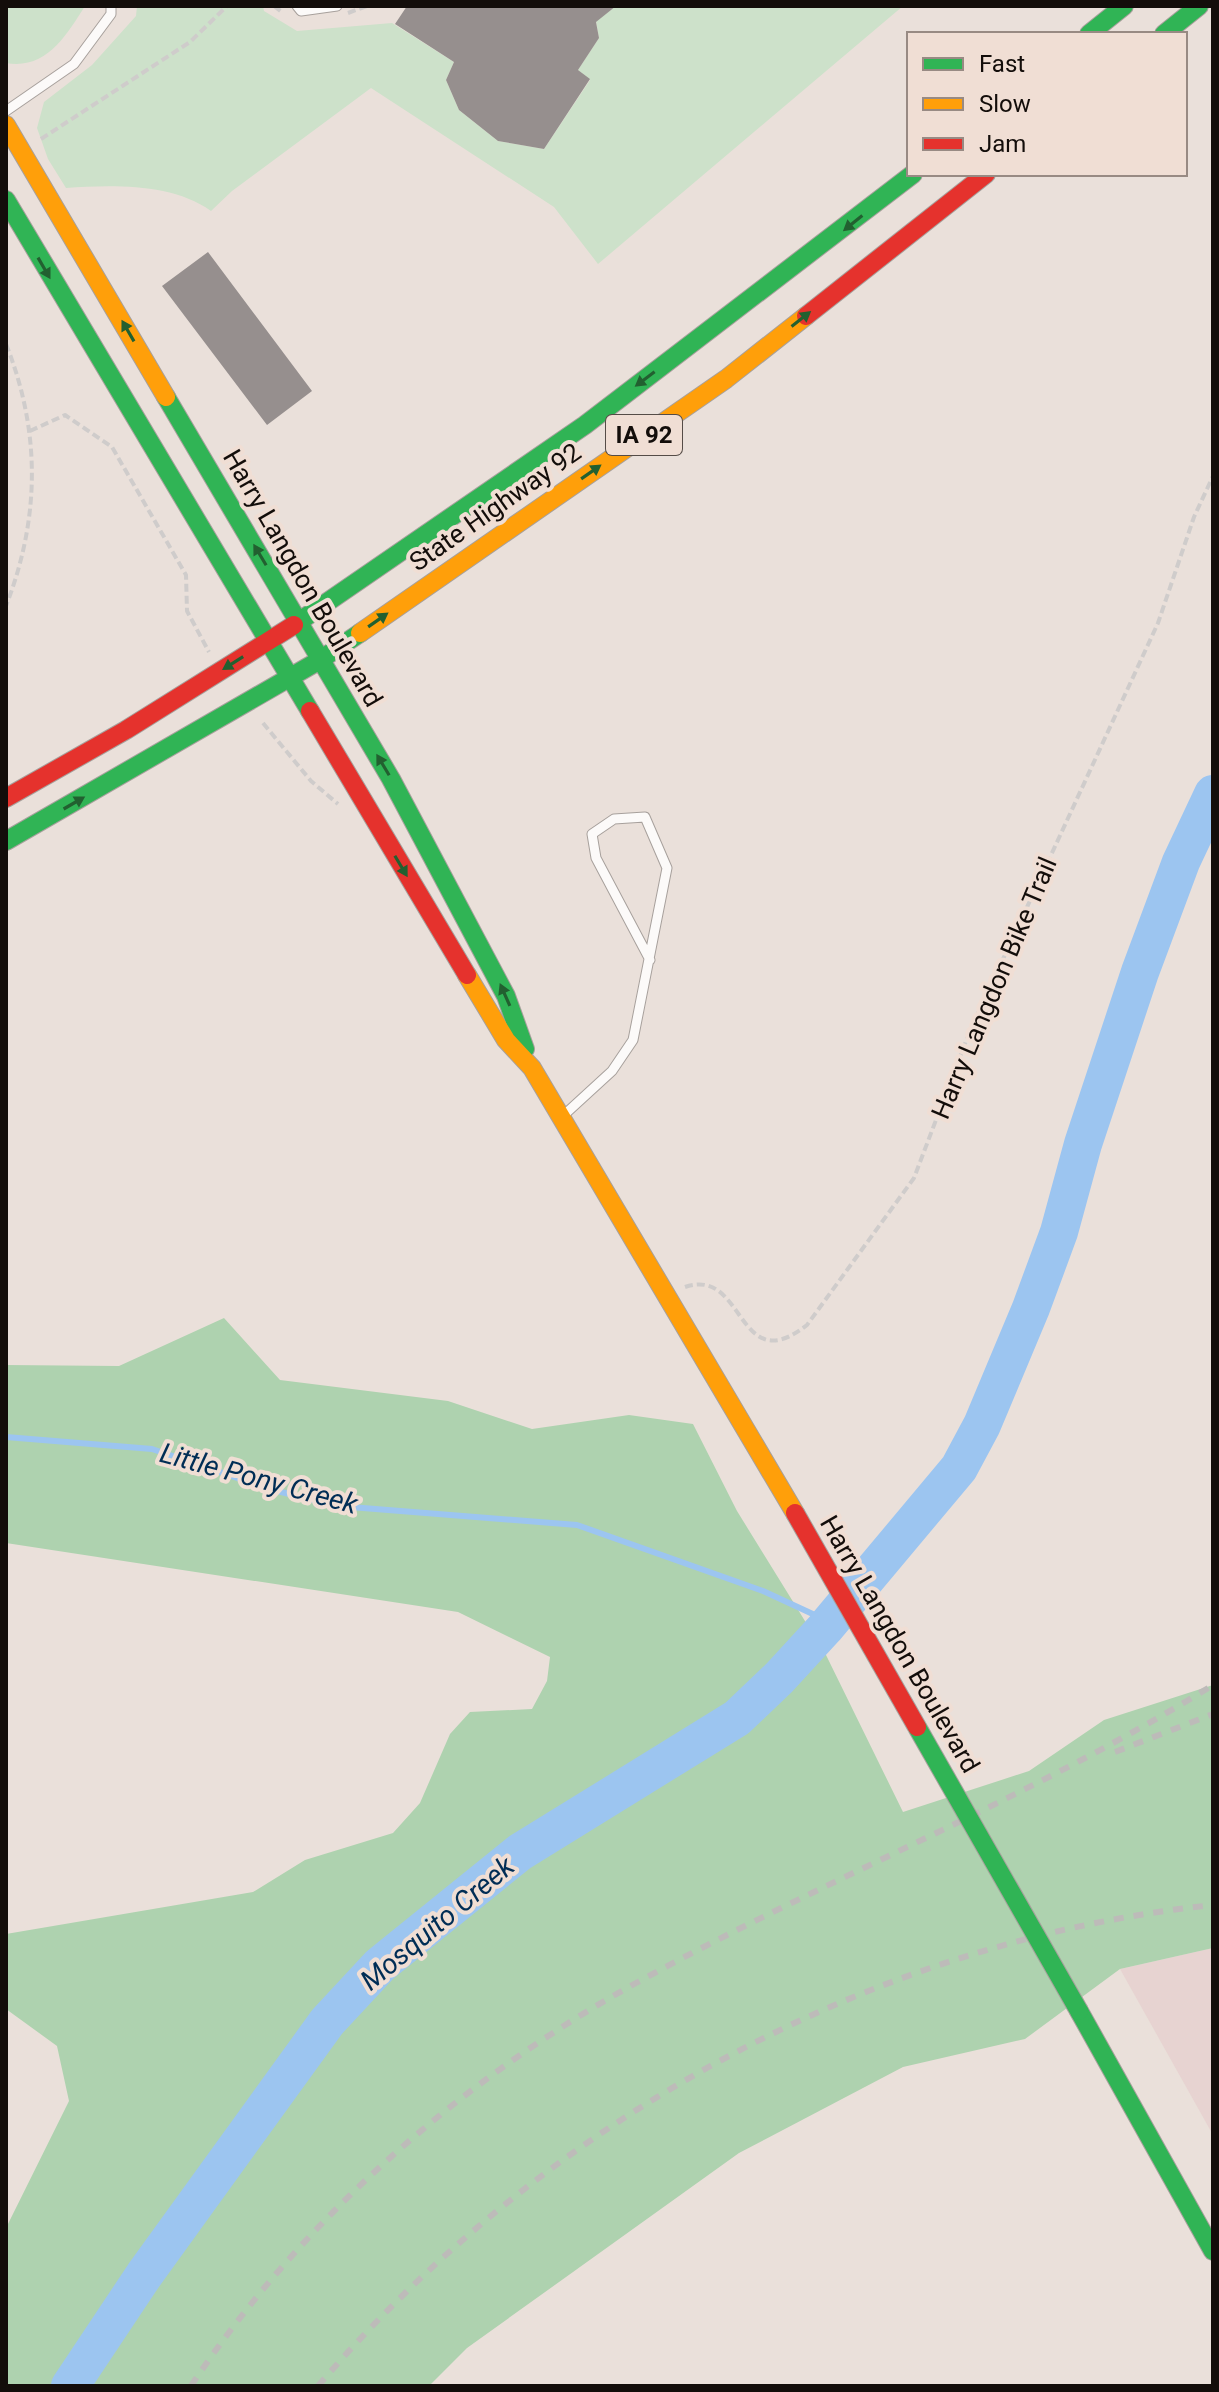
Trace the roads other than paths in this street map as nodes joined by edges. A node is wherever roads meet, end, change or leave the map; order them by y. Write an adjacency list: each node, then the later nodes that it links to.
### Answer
1 (111, 6): 8 (lane)
2 (297, 6): 3 (lane)
3 (337, 6)
4 (1124, 6): 6 (main road)
5 (1197, 8): 7 (main road)
6 (1092, 32)
7 (1167, 32)
8 (6, 111)
9 (6, 125): 13 (main road, Harry Langdon Boulevard, one-way to 9)
10 (910, 176): 13 (main road, State Highway 92 / IA 92, one-way to 13)
11 (983, 176): 15 (main road, State Highway 92 / IA 92, one-way to 11)
12 (6, 200): 14 (main road, Harry Langdon Boulevard, one-way to 14)
13 (300, 622): 14 (main road, State Highway 92 / IA 92); 15 (main road, Harry Langdon Boulevard)
14 (267, 641): 16 (main road, Harry Langdon Boulevard); 17 (main road, State Highway 92 / IA 92, one-way to 17)
15 (320, 660): 16 (main road, State Highway 92 / IA 92); 20 (main road, Harry Langdon Boulevard, one-way to 15)
16 (290, 679): 18 (main road, State Highway 92 / IA 92, one-way to 16); 20 (main road, Harry Langdon Boulevard, one-way to 20)
17 (6, 798)
18 (6, 841)
19 (650, 960): 19 (lane); 21 (lane)
20 (532, 1068): 21 (main road, Harry Langdon Boulevard)
21 (562, 1117): 22 (main road, Harry Langdon Boulevard, bridge)
22 (1213, 2251)

